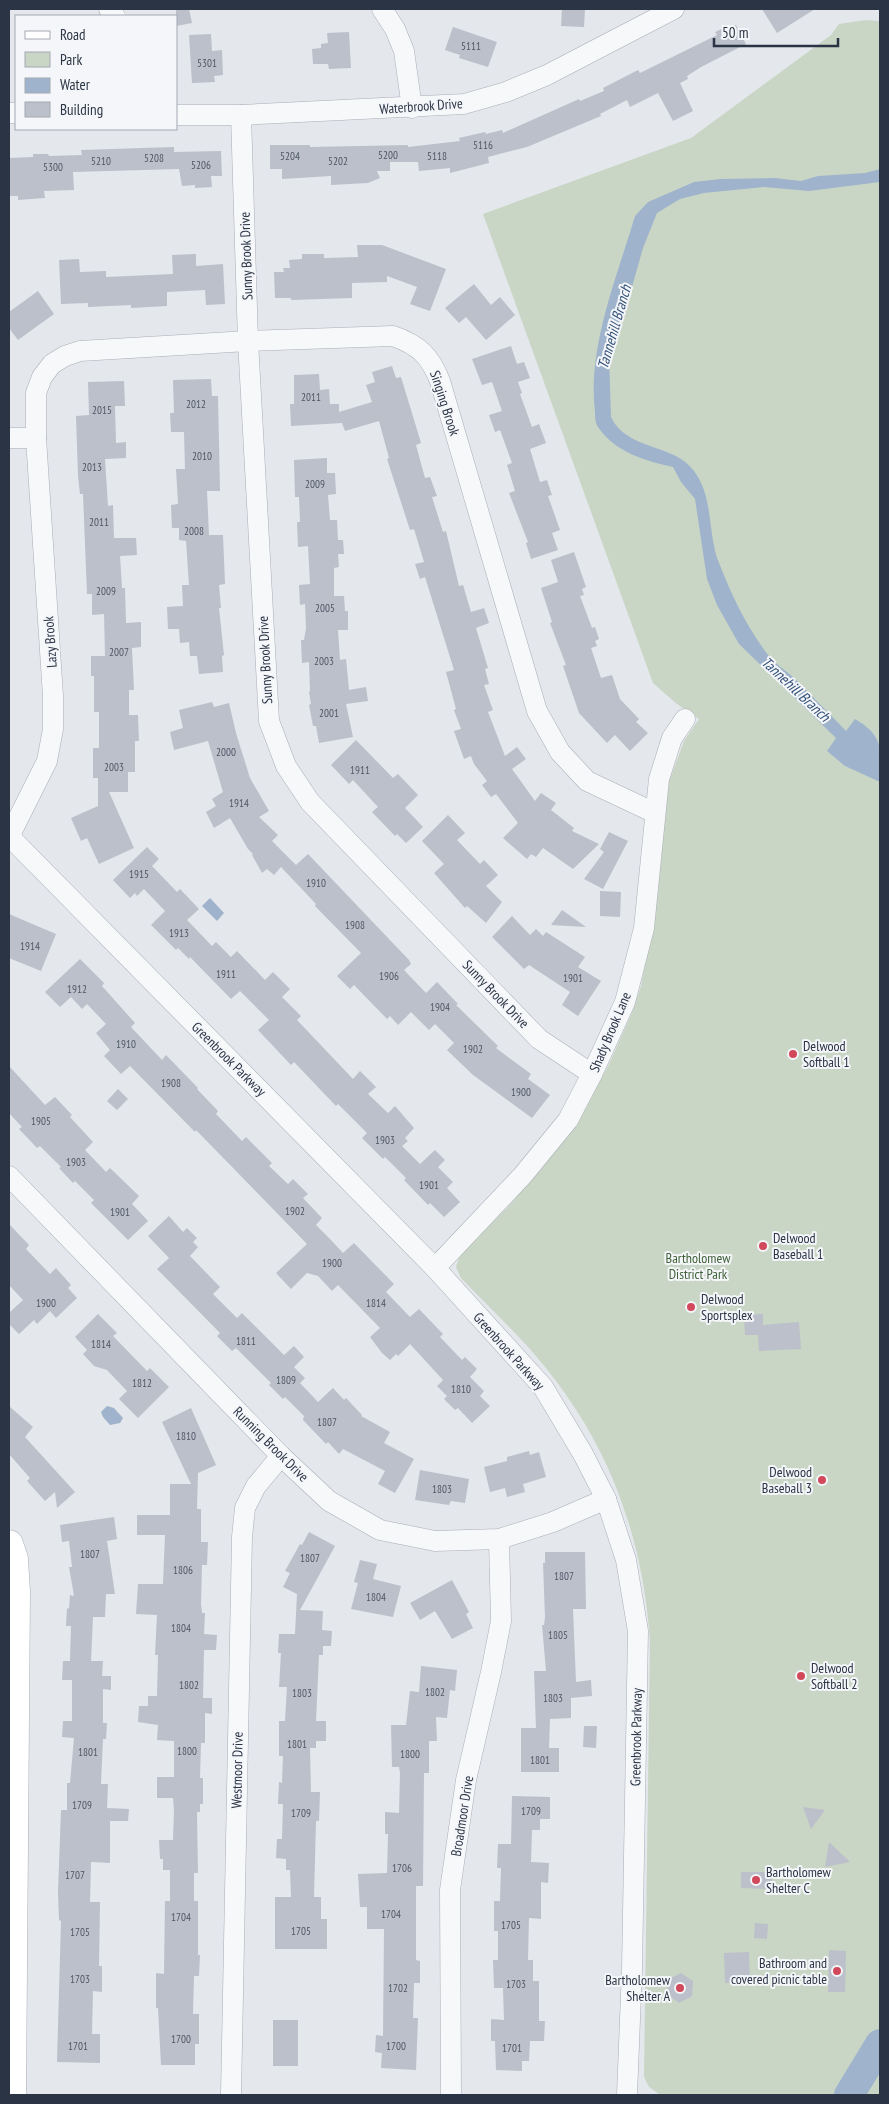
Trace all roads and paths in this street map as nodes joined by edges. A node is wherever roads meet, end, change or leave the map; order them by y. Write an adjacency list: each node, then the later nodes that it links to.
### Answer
1 (382, 9): 4 (street)
2 (674, 9): 3 (street, Waterbrook Drive)
3 (648, 15): 4 (street, Waterbrook Drive)
4 (412, 108): 6 (street, Waterbrook Drive)
5 (178, 115): 6 (street, Waterbrook Drive)
6 (241, 115): 7 (street, Sunny Brook Drive)
7 (248, 341): 9 (street, Singing Brook); 11 (street, Singing Brook); 13 (street, Sunny Brook Drive)
8 (9, 438): 9 (street)
9 (36, 438): 12 (street, Lazy Brook)
10 (685, 719): 11 (street, Shady Brook Lane)
11 (655, 813): 13 (street, Shady Brook Lane)
12 (9, 836): 15 (street, Greenbrook Parkway)
13 (592, 1074): 15 (street, Shady Brook Lane)
14 (9, 1176): 16 (street, Running Brook Drive)
15 (435, 1268): 17 (street, Greenbrook Parkway)
16 (281, 1456): 18 (street, Running Brook Drive); 21 (street, Westmoor Drive)
17 (606, 1499): 18 (street, Running Brook Drive); 23 (street, Greenbrook Parkway)
18 (499, 1539): 22 (street, Broadmoor Drive)
19 (9, 1544): 20 (street)
20 (12, 2095)
21 (231, 2095)
22 (451, 2095)
23 (627, 2095)

